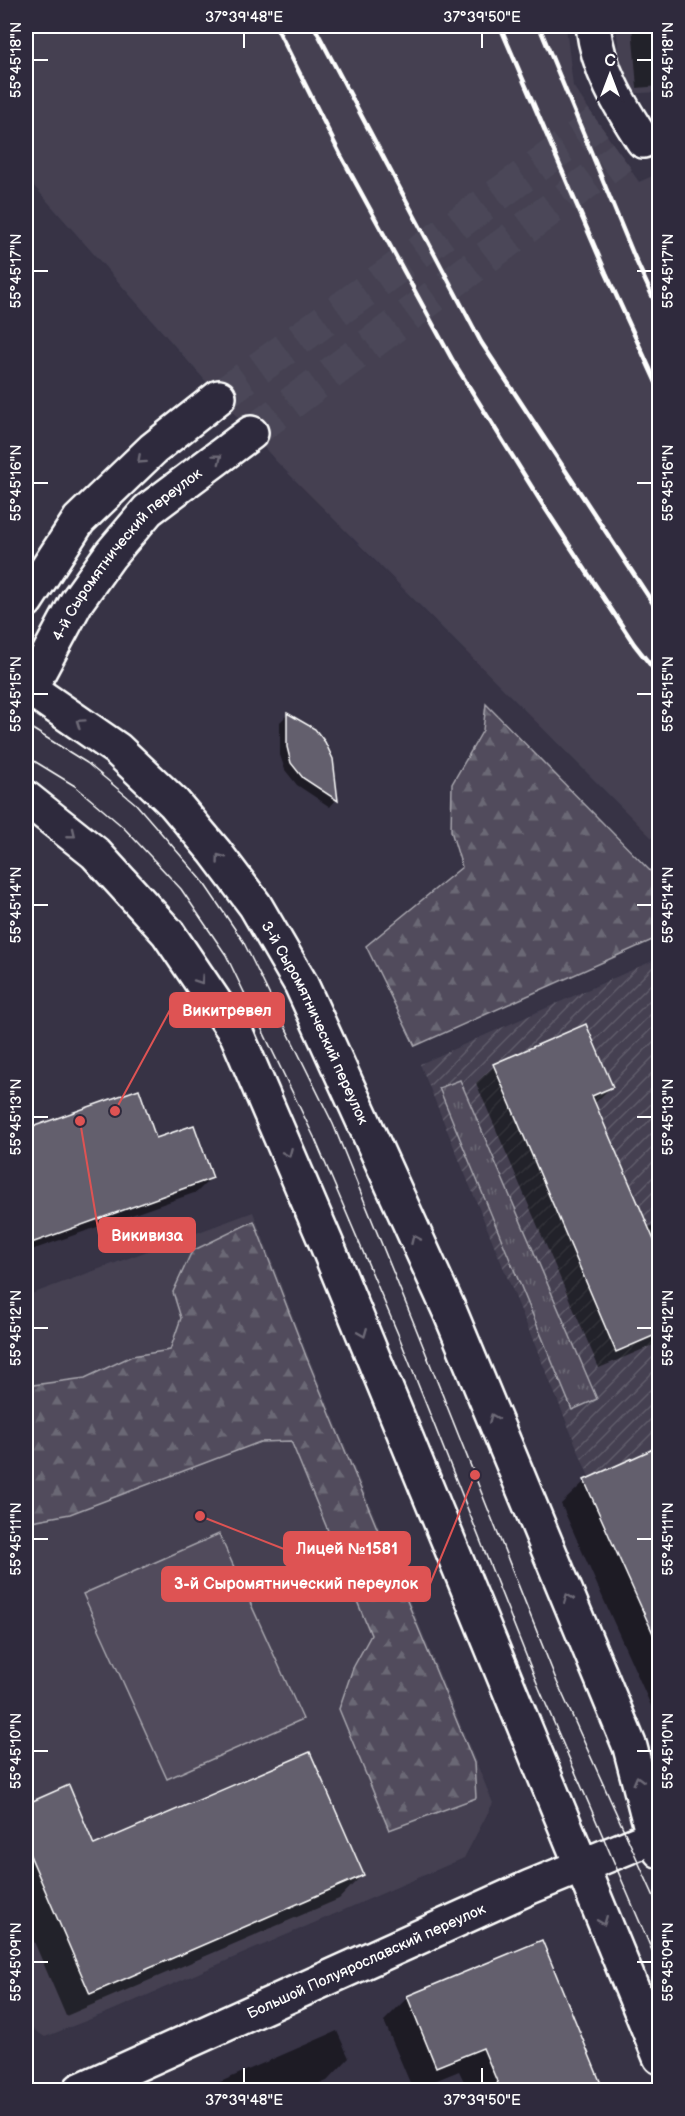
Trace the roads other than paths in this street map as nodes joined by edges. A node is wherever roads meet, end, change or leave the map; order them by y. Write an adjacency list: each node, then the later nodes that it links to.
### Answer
1 (593, 26): 2 (main road)
2 (642, 143)
3 (219, 397): 5 (main road, one-way to 5)
4 (251, 433): 6 (main road, 4-й Сыромятнический переулок, one-way to 4)
5 (26, 601)
6 (27, 690): 8 (main road, 3-й Сыромятнический переулок, one-way to 6)
7 (26, 798): 9 (main road, one-way to 9)
8 (657, 1840): 9 (main road, Большой Полуярославский переулок)
9 (581, 1867): 10 (main road, one-way to 10); 11 (main road, Большой Полуярославский переулок)
10 (660, 2057)
11 (80, 2091)

